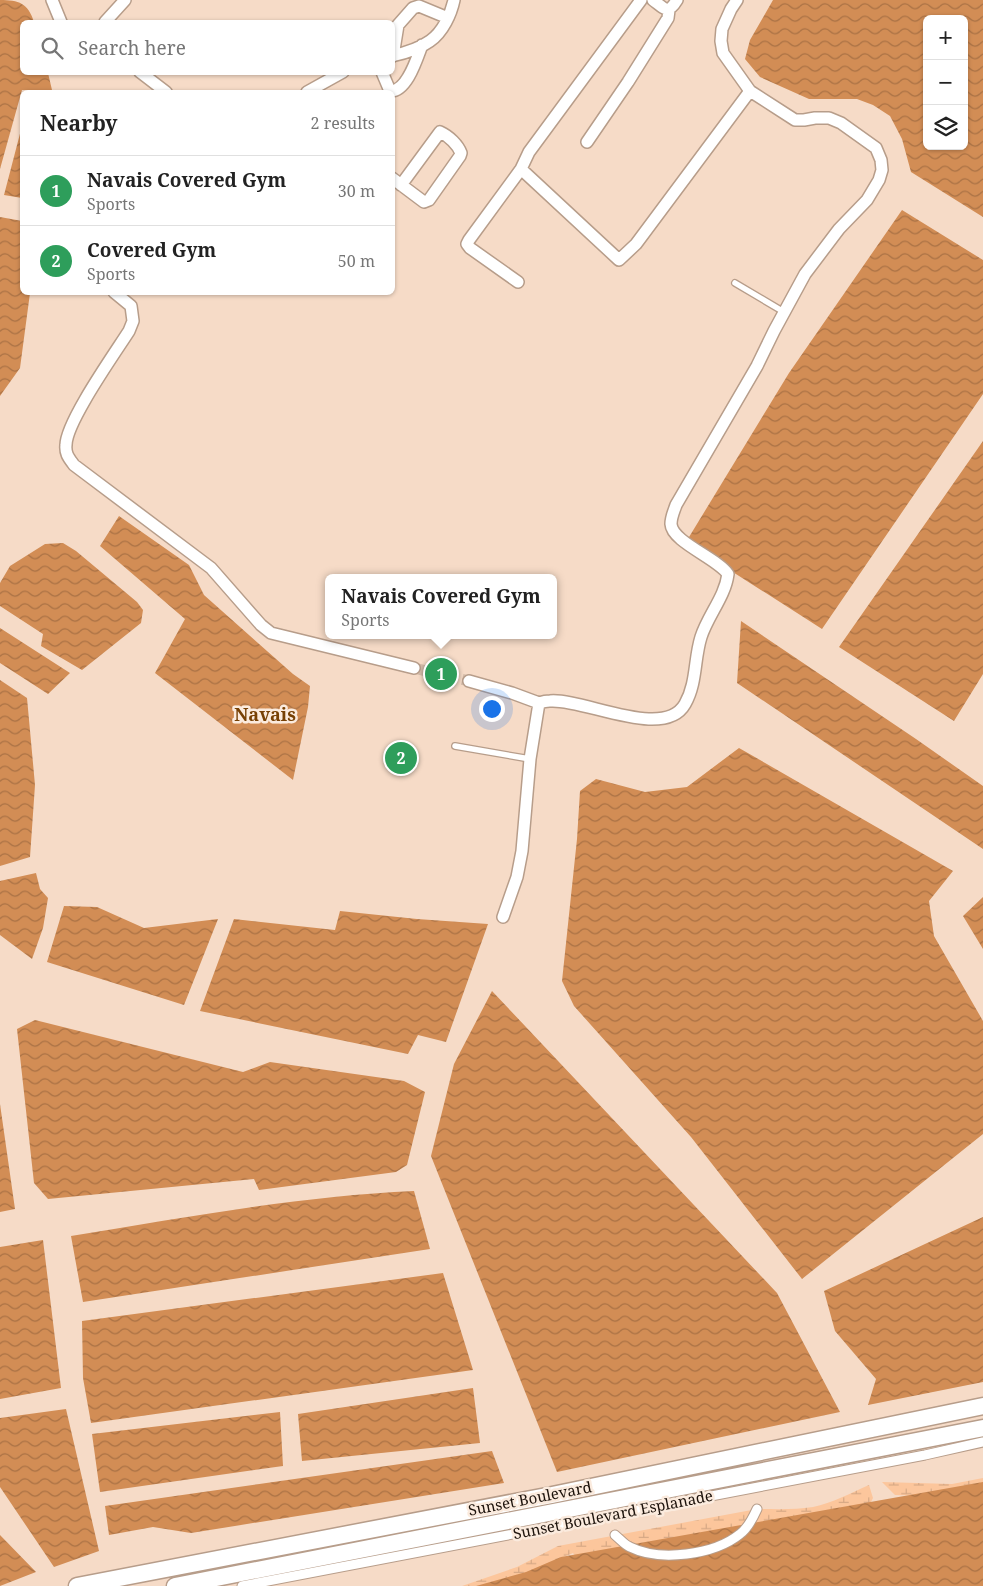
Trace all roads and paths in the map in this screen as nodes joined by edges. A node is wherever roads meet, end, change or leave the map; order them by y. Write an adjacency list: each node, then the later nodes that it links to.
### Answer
1 (52, 0): 10 (street)
2 (125, 0): 11 (street)
3 (454, 0): 9 (street)
4 (641, 0): 25 (street)
5 (653, 0): 8 (street)
6 (677, 0): 8 (street)
7 (737, 0): 23 (street)
8 (669, 10): 24 (street)
9 (448, 18): 12 (street); 13 (street)
10 (59, 20)
11 (107, 20)
12 (395, 43)
13 (422, 45): 14 (street); 22 (street)
14 (395, 55)
15 (144, 75): 20 (street)
16 (316, 75): 19 (street)
17 (338, 75): 19 (street)
18 (383, 75): 21 (street)
19 (314, 89)
20 (163, 90)
21 (390, 90)
22 (395, 90)
23 (750, 91): 25 (street); 30 (street)
24 (587, 142)
25 (520, 169): 27 (street)
26 (397, 181): 26 (street)
27 (518, 282)
28 (735, 283): 30 (lane)
29 (118, 295): 31 (street)
30 (784, 312): 33 (street)
31 (414, 668)
32 (468, 681): 33 (street)
33 (539, 703): 35 (street)
34 (455, 746): 35 (lane)
35 (530, 759): 36 (street)
36 (503, 917)
37 (983, 1406): 42 (main road, Sunset Boulevard)
38 (983, 1428): 43 (main road, Sunset Boulevard)
39 (983, 1442): 44 (street, Sunset Boulevard Esplanade)
40 (757, 1509): 41 (street)
41 (615, 1535)
42 (79, 1586)
43 (175, 1586)
44 (242, 1586)

